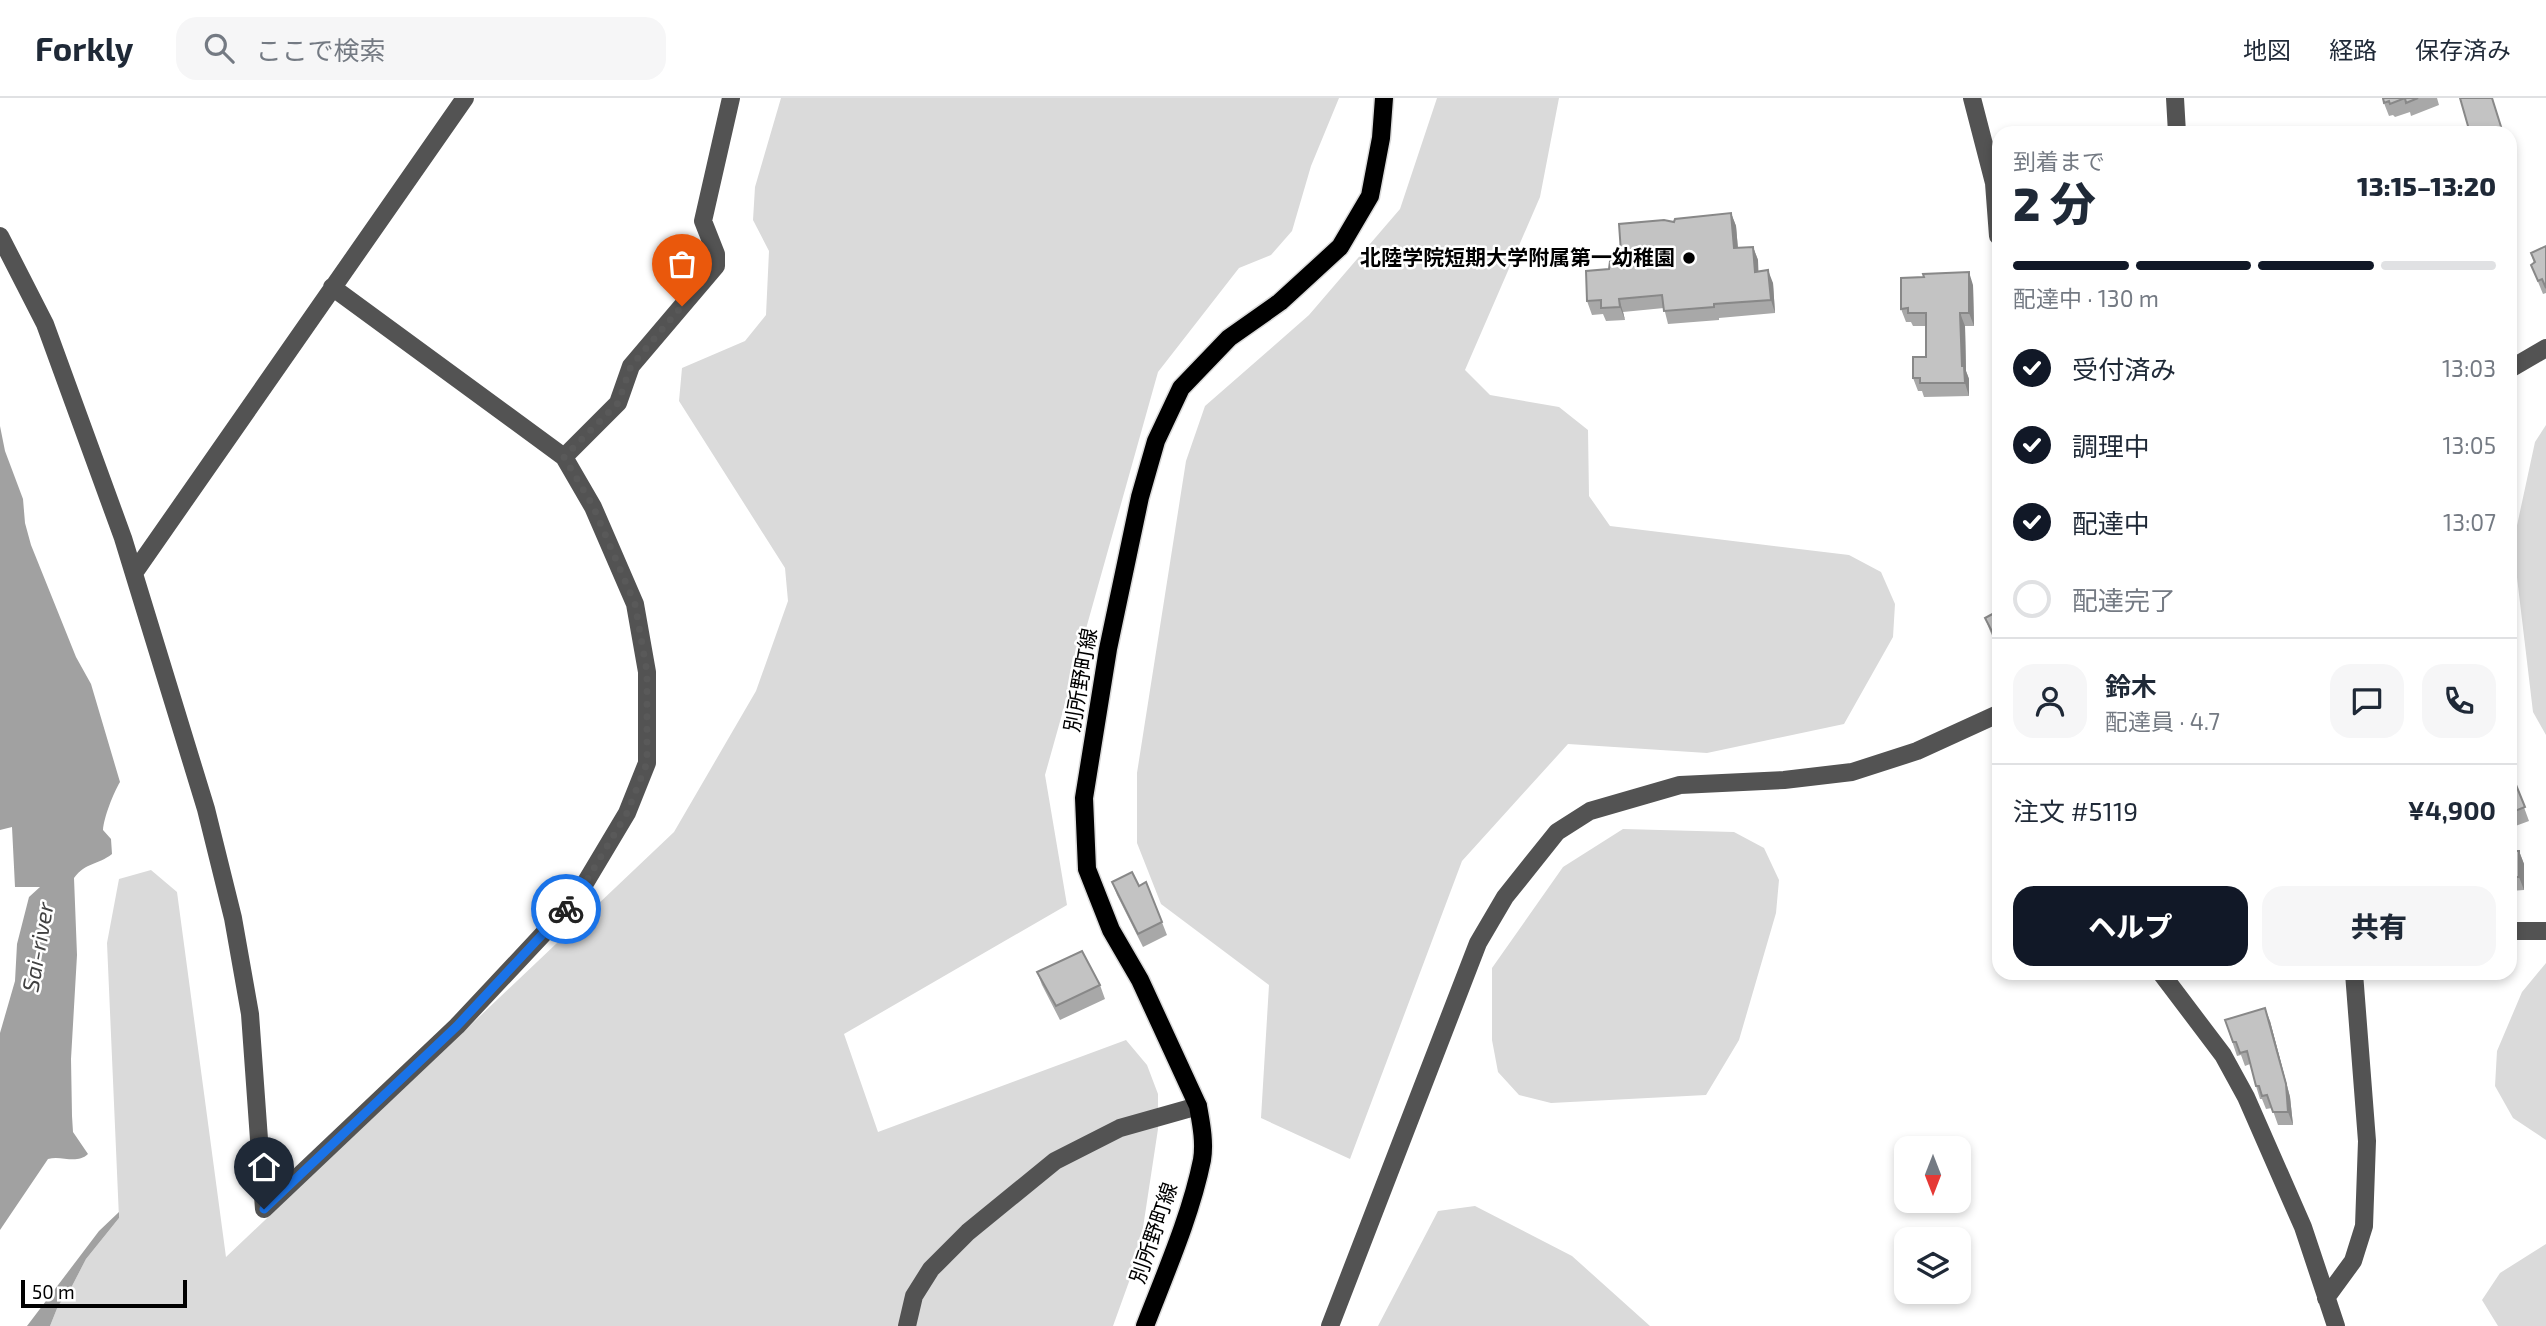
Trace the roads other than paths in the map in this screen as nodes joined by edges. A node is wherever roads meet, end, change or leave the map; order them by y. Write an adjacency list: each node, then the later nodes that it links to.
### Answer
1 (465, 98): 9 (street)
2 (731, 98): 12 (street)
3 (1384, 98): 19 (main road, 別所野町線)
4 (1972, 98): 7 (street)
5 (2175, 98): 6 (street)
6 (2177, 126)
7 (1992, 175)
8 (0, 236): 13 (street)
9 (332, 287): 12 (street); 13 (street)
10 (2546, 348): 11 (street)
11 (2517, 365)
12 (564, 457): 13 (street)
13 (134, 573)
14 (1992, 717): 23 (street)
15 (2517, 931): 16 (street)
16 (2546, 931)
17 (2166, 980): 20 (street)
18 (2355, 980): 20 (street)
19 (1198, 1106): 21 (street); 22 (main road, 別所野町線)
20 (2326, 1298): 24 (street)
21 (907, 1326)
22 (1145, 1326)
23 (1330, 1326)
24 (2336, 1326)

